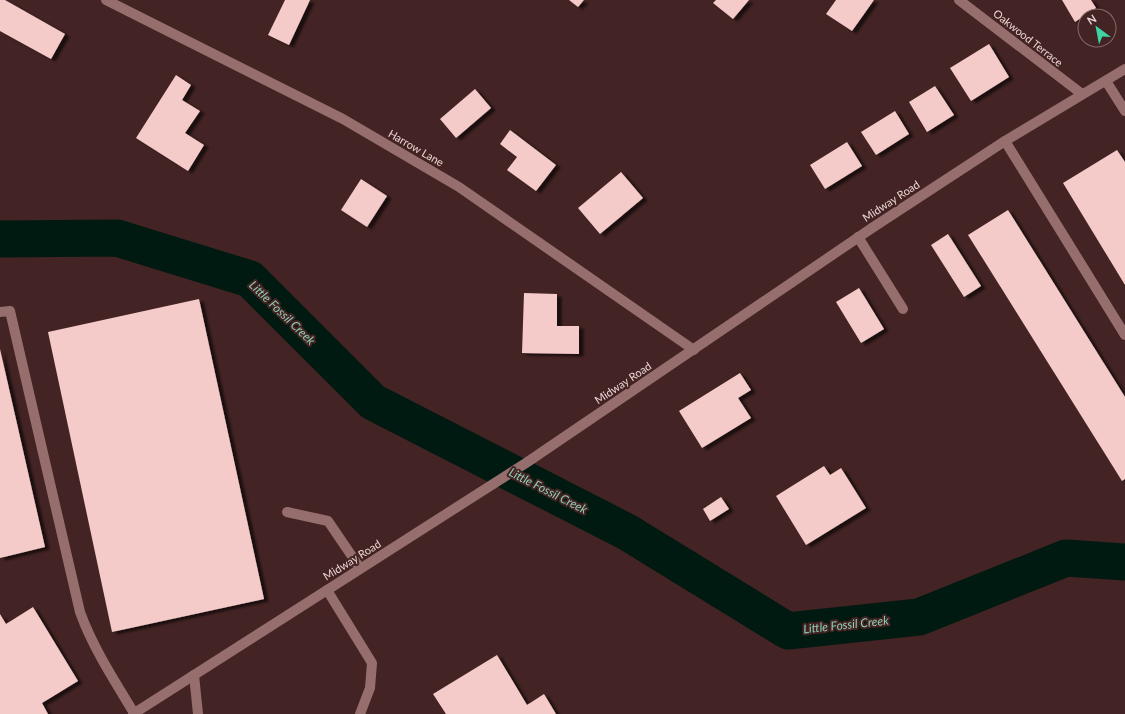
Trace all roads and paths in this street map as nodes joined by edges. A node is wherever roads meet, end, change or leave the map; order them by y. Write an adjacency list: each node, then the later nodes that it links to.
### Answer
1 (106, 0): 12 (main road, Harrow Lane)
2 (959, 0): 5 (main road, Oakwood Terrace)
3 (1125, 69): 4 (main road, Midway Road)
4 (1106, 81): 5 (main road, Midway Road); 6 (main road)
5 (1082, 94): 7 (main road, Midway Road)
6 (1125, 111)
7 (1005, 141): 8 (main road, Midway Road); 11 (main road)
8 (858, 237): 9 (main road); 12 (main road, Midway Road)
9 (903, 308)
10 (0, 312): 17 (main road)
11 (1125, 335)
12 (694, 350): 14 (main road, Midway Road)
13 (287, 512): 14 (main road)
14 (360, 568): 15 (main road, Midway Road)
15 (327, 590): 16 (main road, Midway Road); 19 (main road)
16 (194, 675): 17 (main road, Midway Road); 18 (main road)
17 (134, 714)
18 (198, 714)
19 (360, 714)

